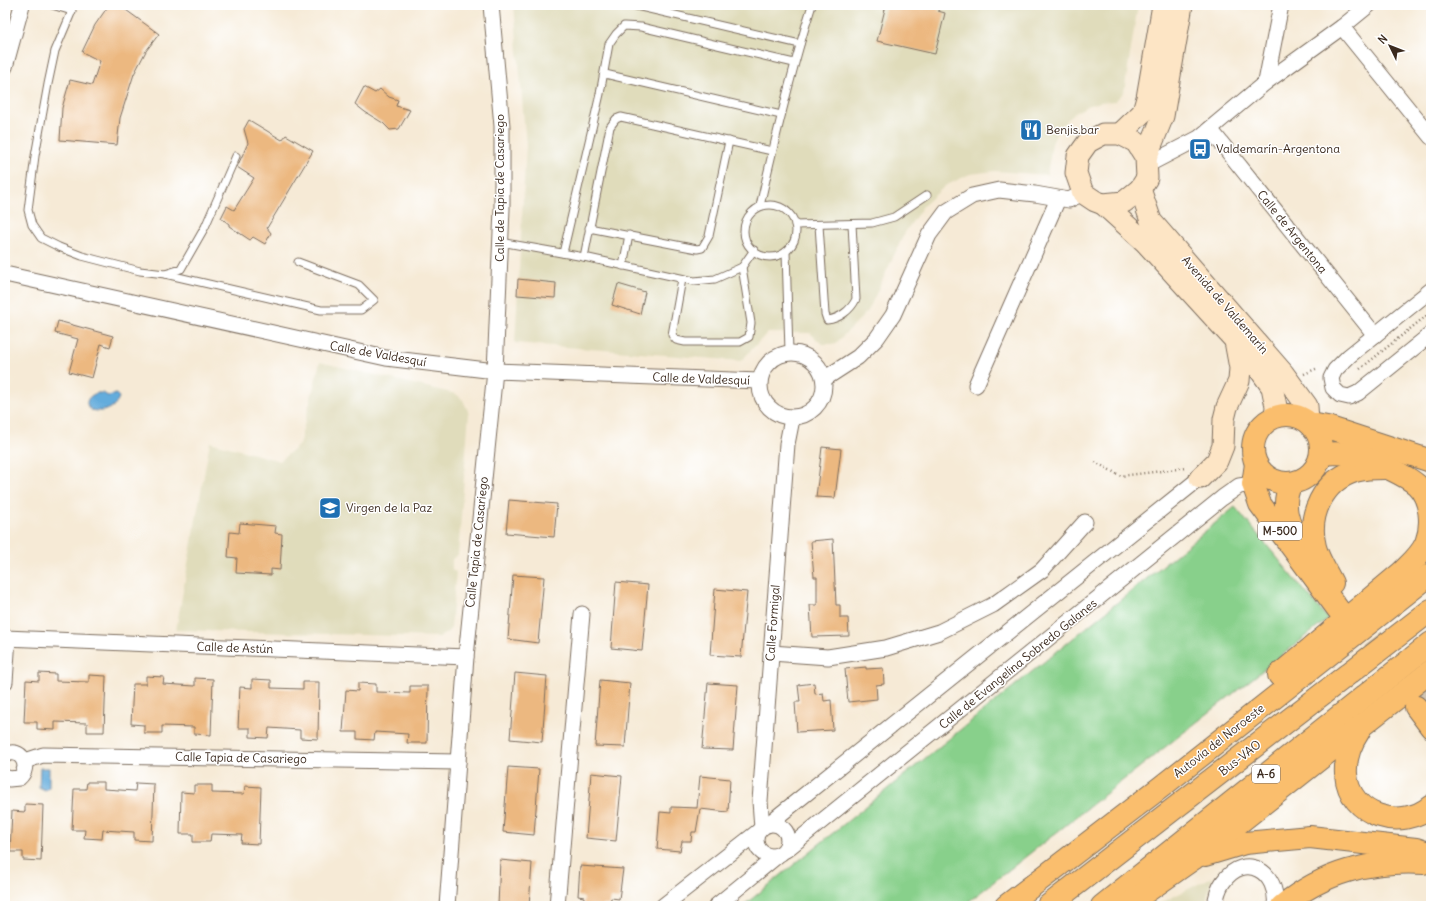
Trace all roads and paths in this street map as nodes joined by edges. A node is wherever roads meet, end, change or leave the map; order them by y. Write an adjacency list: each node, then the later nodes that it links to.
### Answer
1 (22, 5): 13 (street)
2 (52, 5): 44 (lane)
3 (490, 5): 35 (street, Calle de Tapia de Casariego)
4 (632, 5): 11 (lane)
5 (812, 5): 11 (lane)
6 (1163, 5): 18 (street)
7 (1182, 5): 23 (street)
8 (1280, 5): 15 (street)
9 (1369, 5): 10 (street)
10 (1342, 28): 15 (street); 19 (street)
11 (800, 44): 12 (lane)
12 (794, 64): 14 (lane); 16 (lane)
13 (5, 67)
14 (604, 74): 16 (lane); 38 (lane)
15 (1266, 82): 17 (street)
16 (781, 115): 21 (lane)
17 (1210, 129): 23 (street); 49 (street, Calle de Argentona)
18 (1120, 134): 23 (street); 25 (street)
19 (1431, 138)
20 (729, 141): 21 (lane); 33 (lane); 34 (lane)
21 (772, 151): 29 (lane)
22 (236, 156): 44 (lane)
23 (1147, 161): 24 (street)
24 (1140, 189): 28 (street); 58 (street, Avenida de Valdemarín)
25 (1083, 192): 27 (street); 28 (street)
26 (927, 195): 30 (lane)
27 (1058, 199): 54 (street); 56 (street)
28 (1103, 204): 50 (street, Avenida de Valdemarín)
29 (760, 206): 31 (lane); 36 (lane)
30 (852, 224): 32 (lane); 32 (lane)
31 (795, 225): 32 (lane); 37 (lane)
32 (819, 226)
33 (590, 228): 34 (lane); 39 (lane)
34 (629, 235): 41 (lane)
35 (500, 242): 38 (lane); 53 (street, Calle de Tapia de Casariego)
36 (754, 250): 37 (lane); 42 (lane)
37 (786, 252): 51 (lane)
38 (563, 253): 39 (lane)
39 (584, 257): 41 (lane)
40 (298, 262): 44 (lane)
41 (623, 266): 45 (lane)
42 (742, 267): 45 (lane); 45 (lane)
43 (5, 274): 53 (street, Calle de Valdesquí)
44 (165, 274)
45 (682, 279)
46 (1431, 290): 49 (street)
47 (1431, 312): 52 (path)
48 (1431, 334): 49 (street)
49 (1375, 335)
50 (1235, 341): 57 (street, Avenida de Valdemarín); 65 (street)
51 (789, 352): 54 (street); 55 (street)
52 (1360, 369)
53 (495, 371): 55 (street, Calle de Valdesquí); 77 (street, Calle Tapia de Casariego)
54 (824, 379): 59 (street)
55 (759, 381): 59 (street)
56 (976, 385)
57 (1275, 416): 58 (highway); 66 (highway, M-500)
58 (1313, 417): 60 (street); 61 (highway); 62 (highway)
59 (792, 419): 76 (street, Calle Formigal)
60 (1431, 450)
61 (1321, 454): 64 (highway); 67 (highway)
62 (1431, 461)
63 (1095, 462): 65 (path)
64 (1389, 468): 70 (highway); 87 (highway)
65 (1205, 474): 89 (street)
66 (1254, 474): 67 (highway); 70 (highway, M-500); 90 (street, Calle de Evangelina Sobredo Galanes)
67 (1291, 483): 70 (highway, M-500)
68 (1085, 522): 76 (street)
69 (1431, 574): 87 (highway, Autovía del Noroeste)
70 (1332, 584)
71 (1431, 610): 73 (highway, Bus-VAO)
72 (582, 614): 95 (street)
73 (1410, 626): 99 (highway, Bus-VAO); 100 (highway)
74 (6, 638): 77 (street, Calle de Astún); 79 (street)
75 (1431, 643): 101 (highway, A-6)
76 (771, 653): 89 (street, Calle Formigal)
77 (466, 657): 85 (street, Calle Tapia de Casariego)
78 (1431, 671): 81 (highway)
79 (5, 682)
80 (1424, 706): 82 (highway)
81 (1363, 725): 88 (highway); 92 (highway)
82 (1431, 727)
83 (6, 751): 84 (street)
84 (25, 761): 85 (street, Calle Tapia de Casariego); 86 (street)
85 (458, 762): 94 (street, Calle Tapia de Casariego)
86 (5, 777)
87 (1161, 787): 98 (highway, Autovía del Noroeste)
88 (1431, 806)
89 (763, 828): 90 (street); 90 (street); 96 (street)
90 (781, 853): 97 (street, Calle de Evangelina Sobredo Galanes)
91 (1431, 854): 92 (highway)
92 (1193, 859): 102 (highway)
93 (1431, 864): 105 (highway)
94 (447, 906)
95 (557, 906)
96 (663, 906)
97 (716, 906)
98 (1006, 906)
99 (1048, 906)
100 (1069, 906)
101 (1102, 906)
102 (1126, 906)
103 (1215, 906): 104 (street)
104 (1276, 906)
105 (1282, 906)

